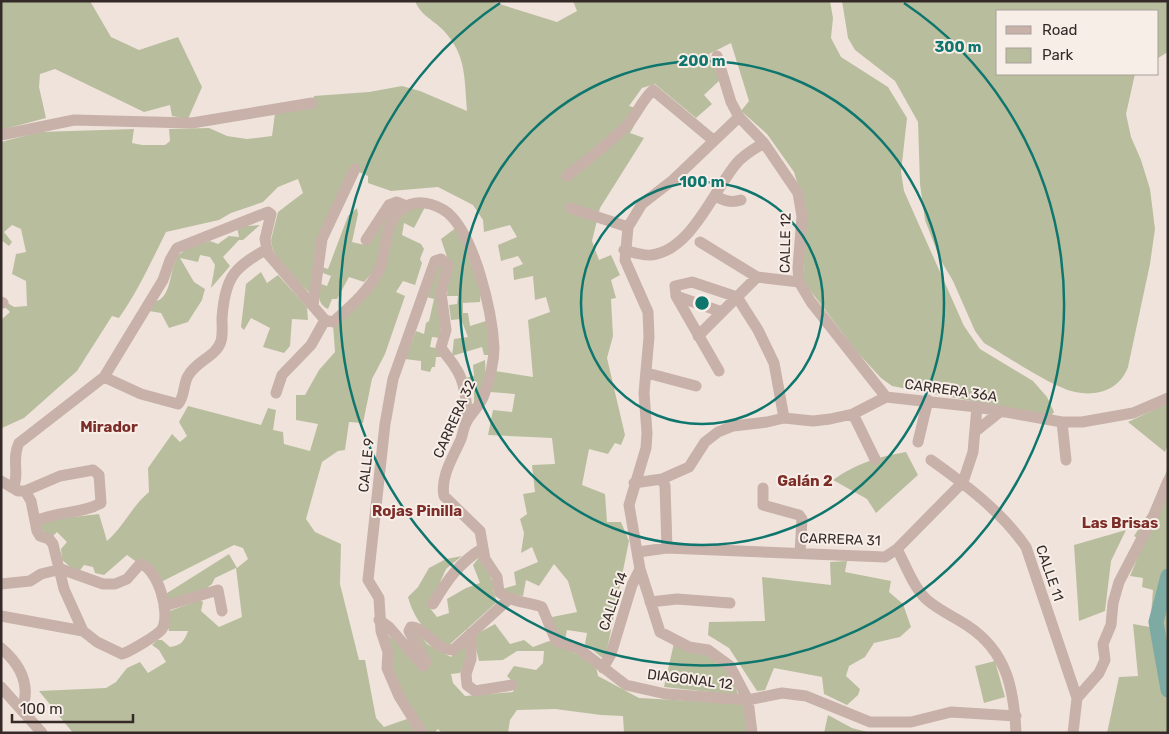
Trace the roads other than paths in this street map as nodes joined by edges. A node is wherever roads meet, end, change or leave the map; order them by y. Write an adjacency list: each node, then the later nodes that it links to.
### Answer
1 (716, 56): 3 (street, CALLE 12)
2 (312, 103): 4 (street)
3 (738, 117): 5 (street); 6 (street, CALLE 12)
4 (1, 135)
5 (713, 140): 8 (street); 13 (street)
6 (764, 143): 9 (street); 19 (street, CALLE 12)
7 (355, 169): 22 (street)
8 (567, 176)
9 (715, 196): 10 (street); 17 (street)
10 (741, 200)
11 (407, 206): 14 (street, CARRERA 32); 24 (street); 38 (street, CARRERA 32)
12 (570, 208): 13 (street)
13 (628, 226): 17 (street)
14 (366, 240)
15 (700, 242): 18 (street, CALLE 12)
16 (267, 249): 22 (street); 28 (street); 28 (street)
17 (624, 250): 27 (street)
18 (757, 276): 19 (street); 21 (street)
19 (799, 282): 31 (street, CALLE 12)
20 (676, 291): 21 (street); 23 (street); 25 (street)
21 (737, 297): 23 (street); 37 (street)
22 (313, 305): 24 (street)
23 (722, 312): 25 (street)
24 (325, 320): 30 (street)
25 (698, 336): 26 (street)
26 (719, 371)
27 (647, 373): 29 (street); 49 (street)
28 (104, 377): 50 (street)
29 (696, 386)
30 (276, 393)
31 (886, 396): 33 (street, CARRERA 36A); 36 (street, CARRERA 36A)
32 (1168, 398): 39 (street, CARRERA 36A)
33 (928, 400): 34 (street, CARRERA 36A); 41 (street)
34 (977, 406): 35 (street, CARRERA 36A); 40 (street, CARRERA 31)
35 (1001, 412): 39 (street, CARRERA 36A); 40 (street)
36 (853, 414): 37 (street, CARRERA 36A); 42 (street)
37 (784, 418): 45 (street, CARRERA 36A)
38 (466, 422): 54 (street, CARRERA 32); 69 (street, CALLE 9)
39 (1062, 422): 44 (street)
40 (976, 431): 48 (street, CARRERA 31)
41 (918, 442)
42 (875, 459)
43 (931, 460): 48 (street, CALLE 11)
44 (1066, 460)
45 (662, 479): 49 (street, CARRERA 36A); 55 (street)
46 (1, 481): 50 (street)
47 (1168, 481): 76 (street)
48 (963, 482): 56 (street, CARRERA 31); 76 (street, CALLE 11)
49 (634, 483): 57 (street, CALLE 14)
50 (13, 488): 52 (street)
51 (763, 488): 58 (street)
52 (25, 491): 53 (street); 53 (street)
53 (36, 521): 59 (street)
54 (483, 548): 62 (street, CARRERA 32); 65 (street)
55 (667, 548): 57 (street, CARRERA 31); 58 (street, CARRERA 31)
56 (897, 549): 58 (street, CARRERA 31); 79 (street)
57 (638, 552): 60 (street, CALLE 14)
58 (800, 554)
59 (61, 569): 61 (street); 66 (street); 70 (street)
60 (640, 569): 63 (street); 73 (street, CALLE 14)
61 (1, 584)
62 (509, 599): 71 (street); 73 (street)
63 (650, 602): 64 (street); 77 (street)
64 (730, 603)
65 (433, 604)
66 (164, 606): 67 (street); 70 (street)
67 (222, 611)
68 (1, 616): 70 (street)
69 (379, 620): 71 (street); 81 (street, CALLE 9)
70 (83, 631)
71 (471, 633): 74 (street)
72 (1, 648): 78 (street)
73 (603, 668): 77 (street, DIAGONAL 12)
74 (512, 685)
75 (1, 687): 78 (street)
76 (1077, 698): 84 (street, CALLE 11)
77 (748, 700): 79 (street, DIAGONAL 12); 82 (street)
78 (22, 710): 80 (street)
79 (1016, 716): 83 (street)
80 (42, 733)
81 (422, 733)
82 (752, 733)
83 (1016, 733)
84 (1073, 733)

